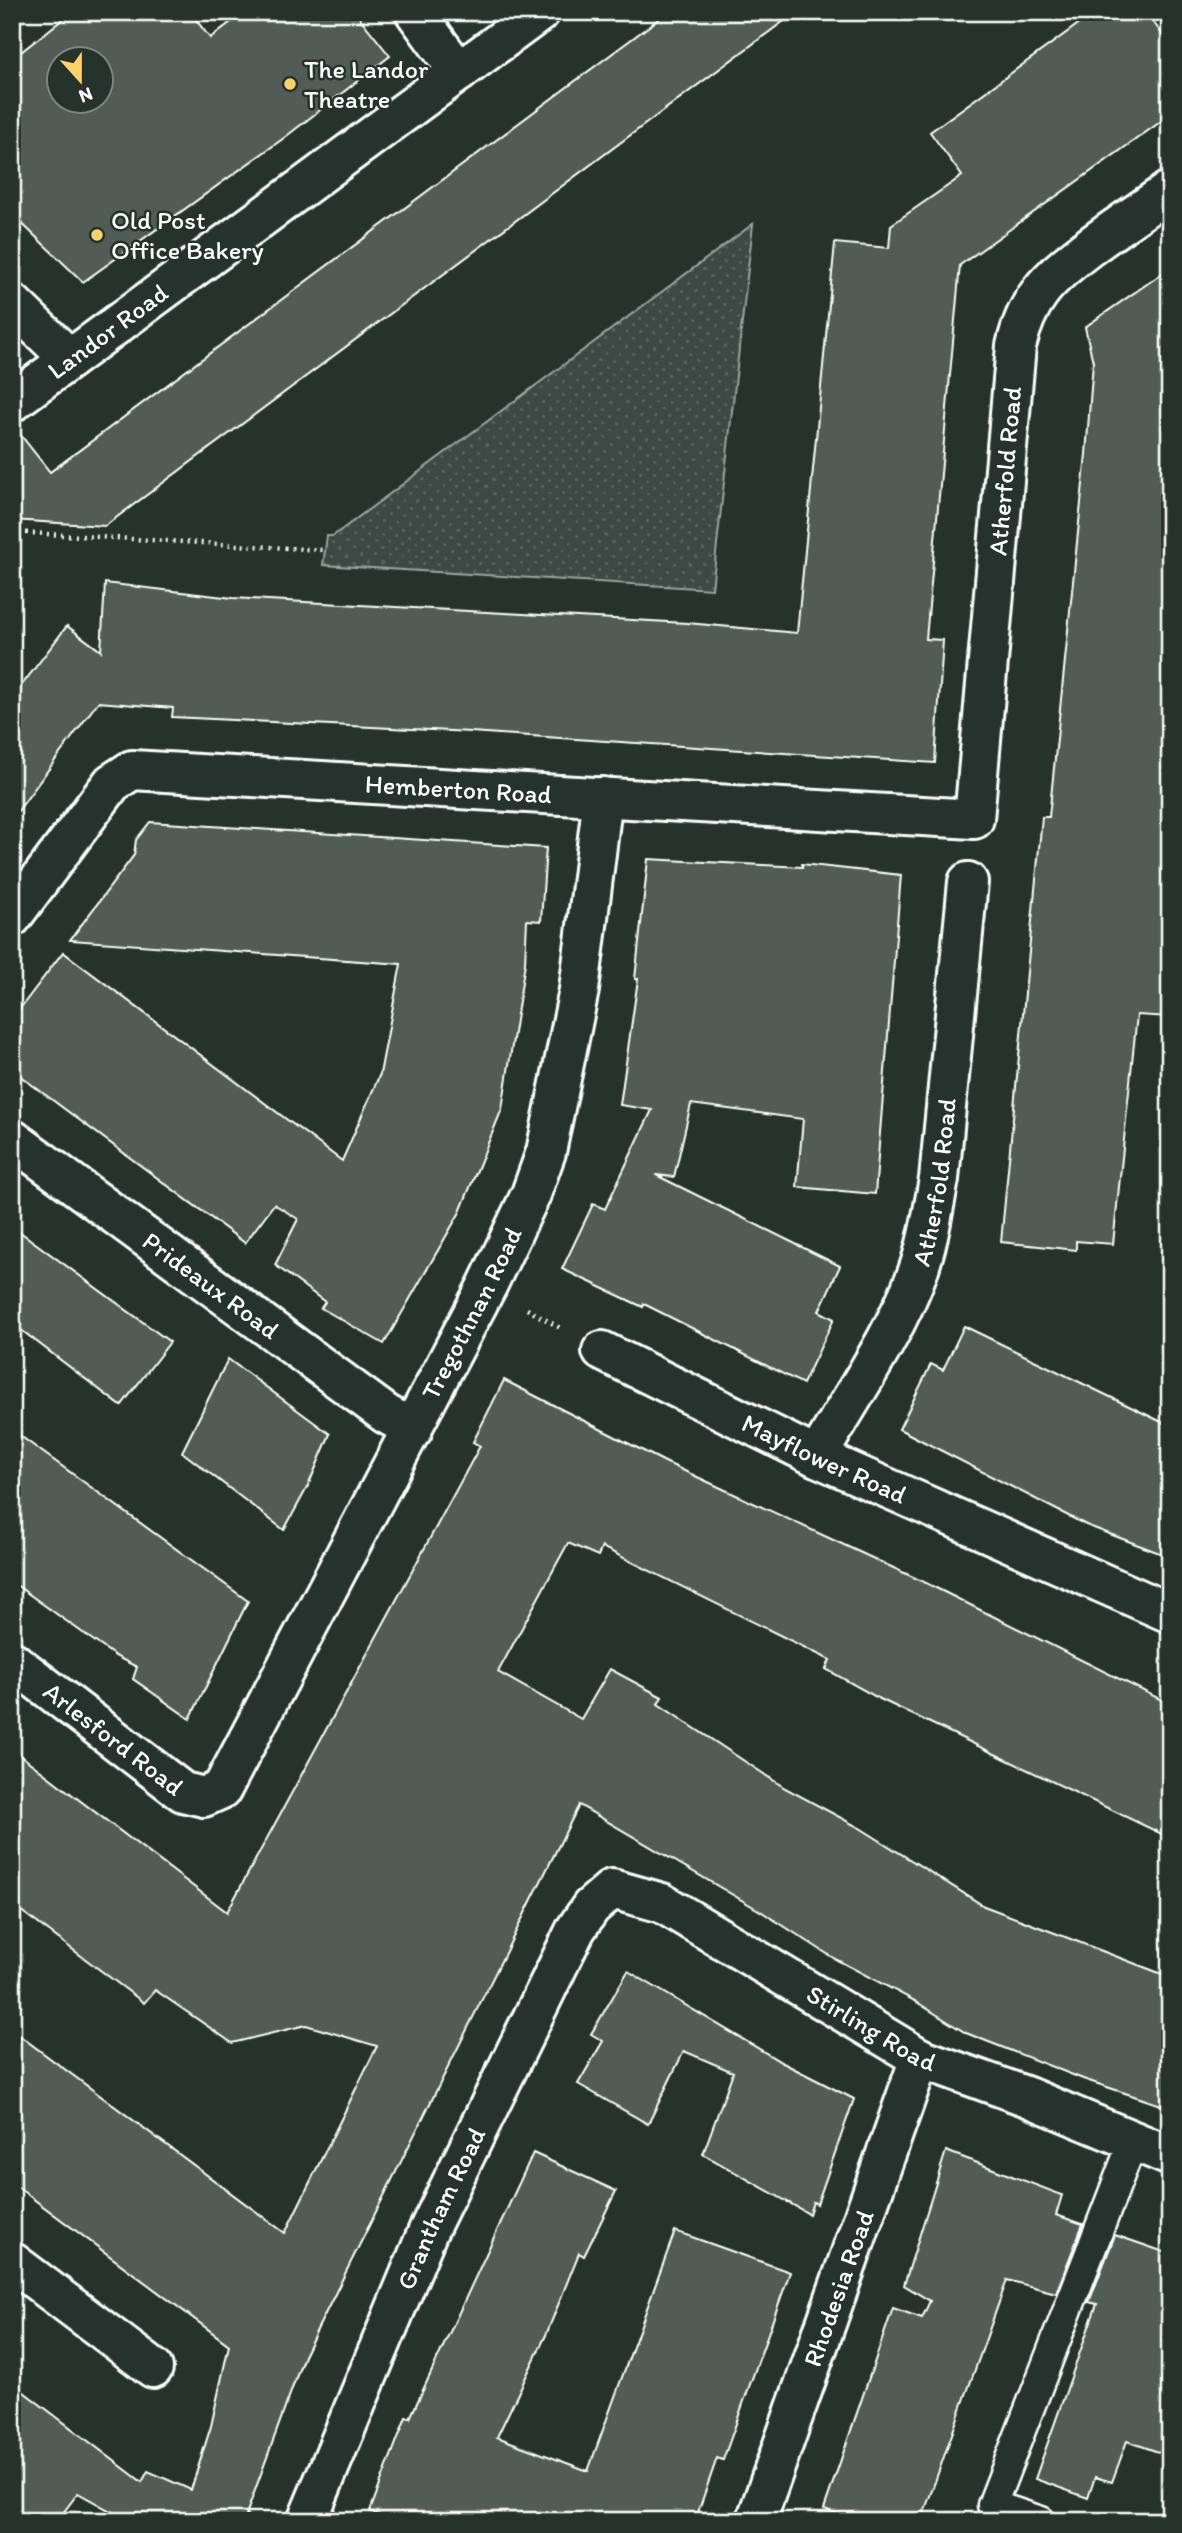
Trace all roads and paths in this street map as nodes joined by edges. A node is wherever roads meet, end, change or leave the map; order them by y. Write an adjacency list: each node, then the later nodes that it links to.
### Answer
1 (415, 12): 3 (street)
2 (540, 12): 3 (street, Landor Road)
3 (459, 72): 6 (street, Landor Road)
4 (1170, 191): 11 (street, Atherfold Road)
5 (12, 303): 6 (street)
6 (70, 359): 7 (street, Landor Road)
7 (12, 402)
8 (12, 532): 9 (path)
9 (322, 550)
10 (603, 797): 11 (street, Hemberton Road); 13 (street, Hemberton Road); 15 (street, Tregothnan Road)
11 (974, 819)
12 (968, 881): 18 (street, Atherfold Road)
13 (12, 917)
14 (12, 1139): 17 (street, Prideaux Road)
15 (487, 1286): 16 (path); 17 (street, Tregothnan Road)
16 (602, 1351): 18 (street, Mayflower Road)
17 (413, 1429): 21 (street, Tregothnan Road)
18 (817, 1457): 19 (street, Mayflower Road)
19 (1170, 1613)
20 (12, 1661): 21 (street, Arlesford Road)
21 (222, 1789)
22 (592, 1907): 23 (street, Stirling Road); 28 (street, Grantham Road)
23 (920, 2058): 24 (street, Stirling Road); 29 (street, Rhodesia Road)
24 (1134, 2139): 25 (street, Stirling Road); 30 (lane)
25 (1170, 2156)
26 (12, 2262): 27 (street)
27 (153, 2368)
28 (307, 2521)
29 (756, 2521)
30 (1041, 2521)

